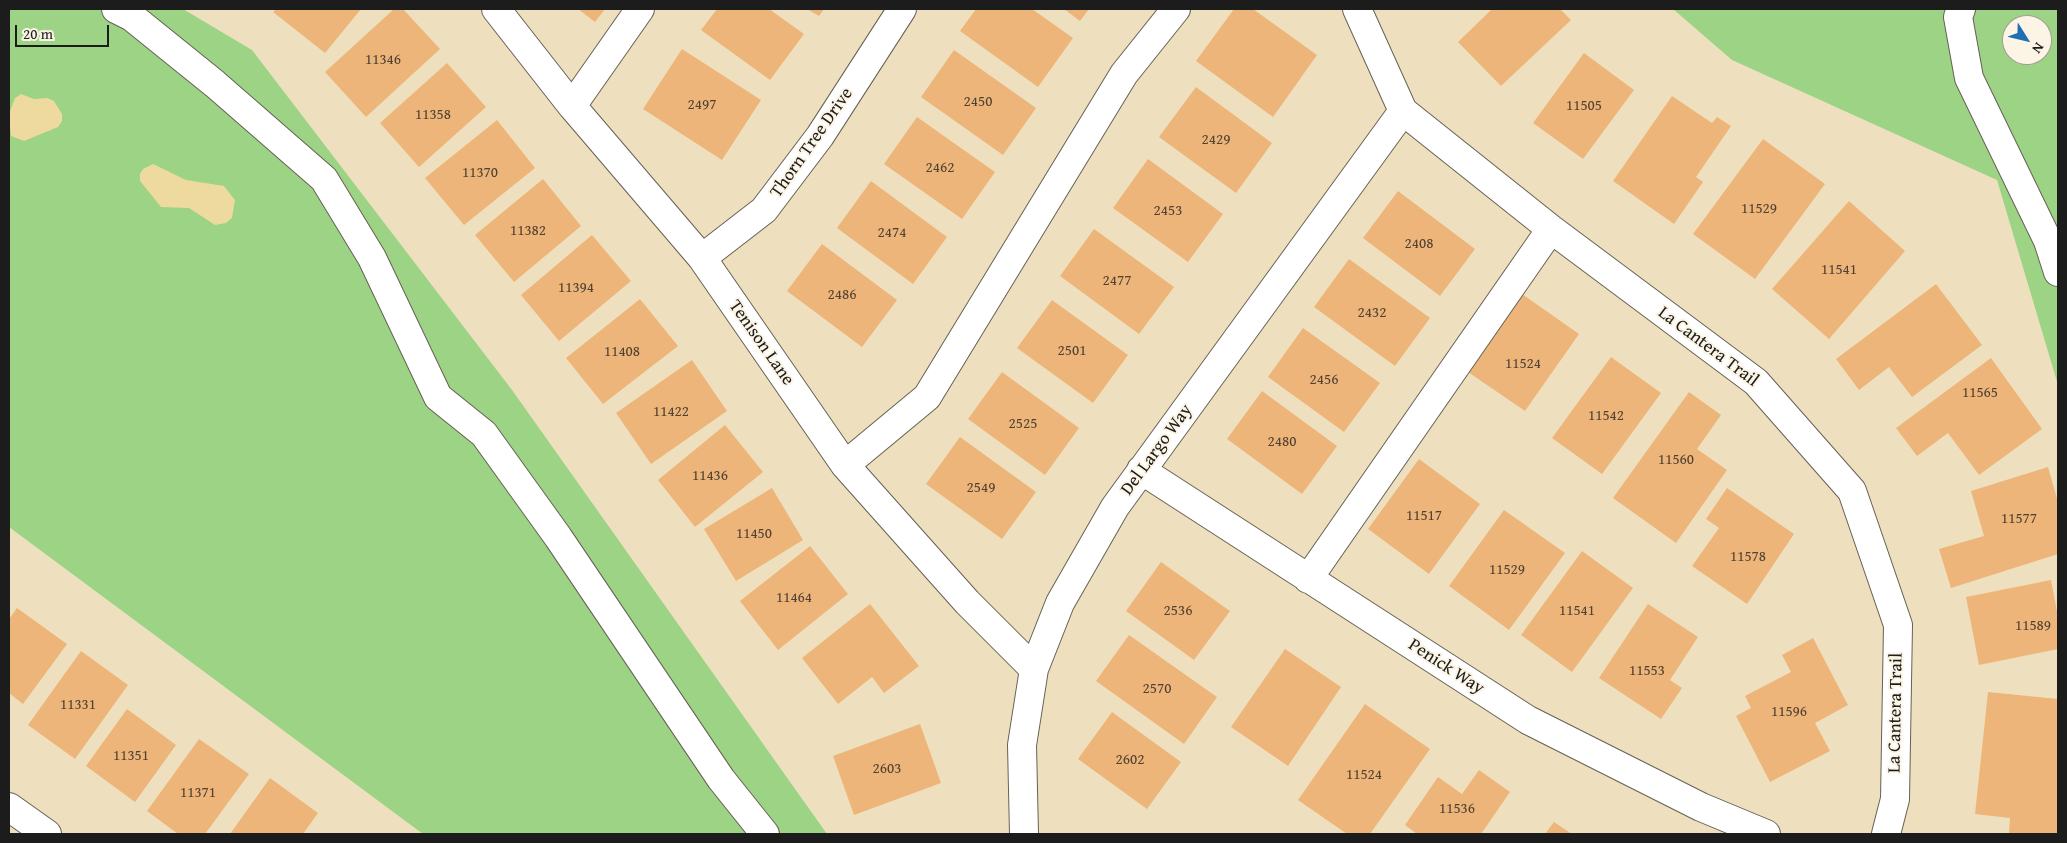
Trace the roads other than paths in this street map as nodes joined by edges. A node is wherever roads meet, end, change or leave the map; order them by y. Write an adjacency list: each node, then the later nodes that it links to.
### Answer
1 (116, 9): 19 (street)
2 (496, 9): 8 (street, Tenison Lane)
3 (640, 9): 8 (street)
4 (902, 9): 11 (street, Thorn Tree Drive)
5 (1176, 9): 13 (street)
6 (1357, 9): 9 (street, La Cantera Trail)
7 (1961, 9): 12 (street)
8 (572, 106): 11 (street, Tenison Lane)
9 (1403, 111): 10 (street, La Cantera Trail); 14 (street, Del Largo Way)
10 (1550, 229): 15 (street); 22 (street, La Cantera Trail)
11 (702, 258): 13 (street, Tenison Lane)
12 (2058, 272)
13 (845, 465): 16 (street, Tenison Lane)
14 (1142, 470): 15 (street, Penick Way); 16 (street, Del Largo Way)
15 (1308, 578): 21 (street, Penick Way)
16 (1034, 669): 20 (street, Del Largo Way)
17 (9, 806): 18 (street)
18 (47, 834)
19 (765, 834)
20 (1024, 834)
21 (1766, 834)
22 (1886, 834)

